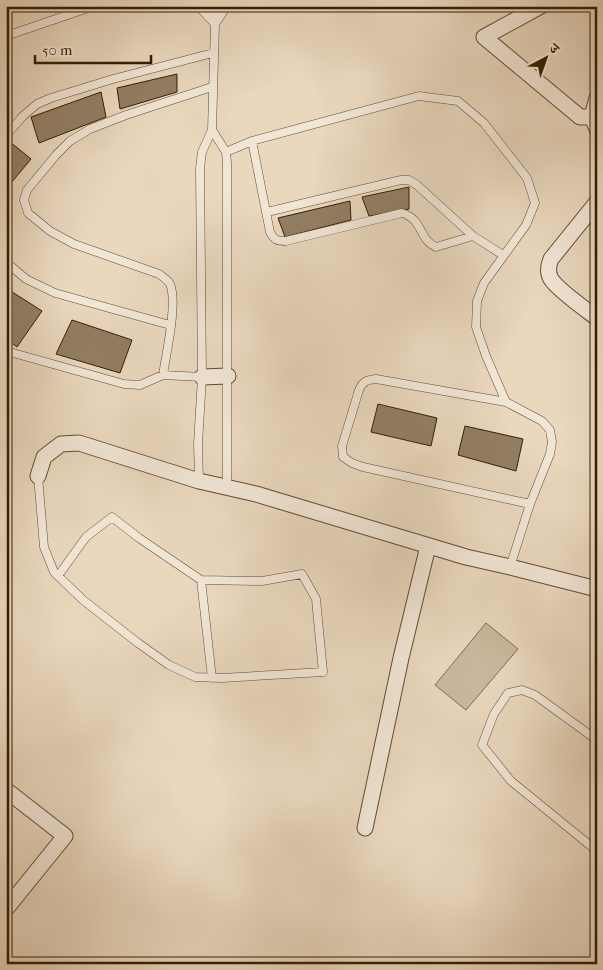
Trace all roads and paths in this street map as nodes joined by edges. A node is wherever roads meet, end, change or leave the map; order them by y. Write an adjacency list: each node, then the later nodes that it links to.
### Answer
1 (94, 6): 7 (lane)
2 (198, 6): 6 (lane)
3 (213, 6): 6 (lane)
4 (227, 6): 6 (lane)
5 (541, 6): 11 (street)
6 (215, 24): 8 (lane)
7 (6, 36)
8 (213, 53): 9 (lane); 13 (lane)
9 (212, 87): 12 (lane); 22 (lane)
10 (597, 98): 11 (street)
11 (594, 123)
12 (212, 130): 15 (lane); 26 (lane)
13 (6, 136)
14 (252, 141): 15 (lane); 17 (lane); 19 (lane)
15 (226, 152): 25 (lane)
16 (597, 202): 21 (street)
17 (266, 212): 18 (lane); 18 (lane)
18 (474, 236): 19 (lane)
19 (503, 255): 27 (lane)
20 (6, 262): 22 (lane)
21 (597, 318)
22 (170, 325): 24 (lane)
23 (6, 351): 24 (lane)
24 (163, 375): 26 (lane)
25 (228, 376): 26 (street); 30 (lane)
26 (202, 377): 29 (lane)
27 (506, 402): 31 (lane); 31 (lane)
28 (38, 476): 29 (street); 34 (lane)
29 (199, 482): 30 (street)
30 (227, 487): 32 (street)
31 (530, 504): 33 (lane)
32 (428, 546): 33 (street); 40 (street)
33 (510, 567): 36 (street)
34 (58, 576): 35 (lane); 37 (lane)
35 (201, 580): 37 (lane); 37 (lane)
36 (597, 589)
37 (212, 678)
38 (597, 740): 41 (lane)
39 (6, 790): 42 (street)
40 (365, 828)
41 (597, 851)
42 (6, 909)

